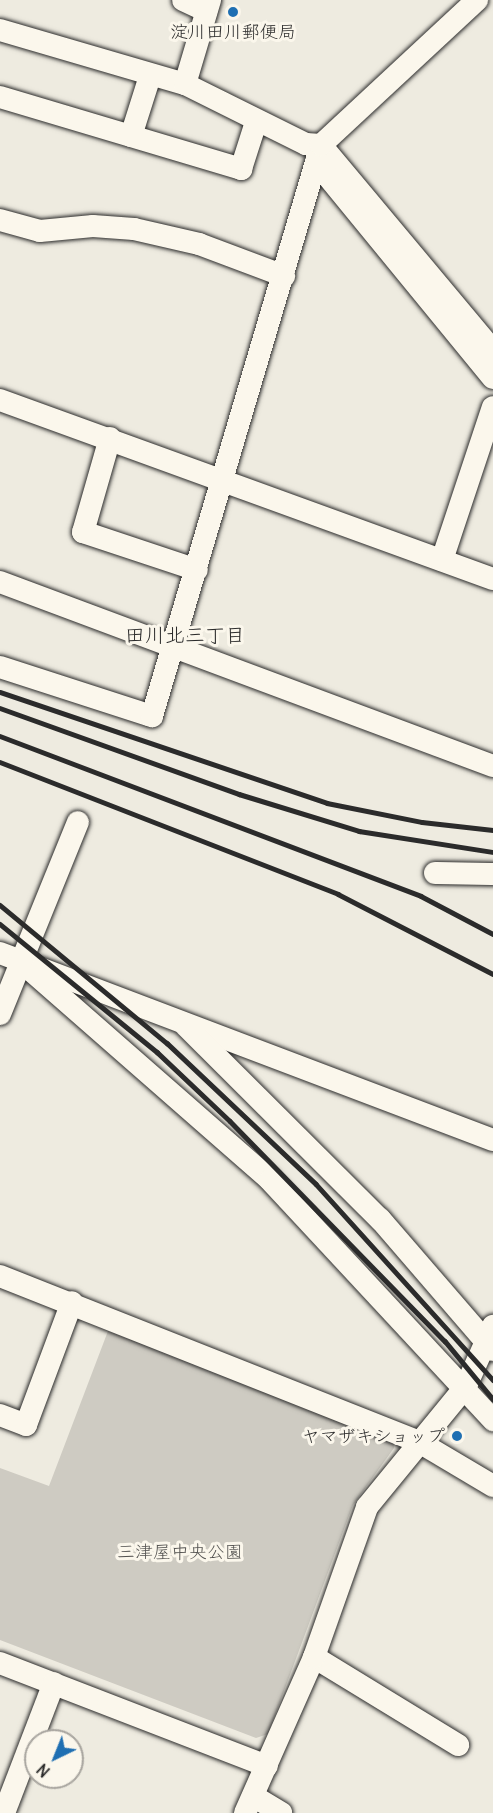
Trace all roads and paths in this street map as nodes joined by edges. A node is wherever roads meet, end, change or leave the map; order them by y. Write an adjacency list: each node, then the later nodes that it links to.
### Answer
1 (183, 0): 3 (street)
2 (477, 0): 10 (street)
3 (209, 6): 6 (street)
4 (0, 30): 5 (street)
5 (150, 76): 6 (street); 9 (street)
6 (185, 84): 8 (street)
7 (0, 97): 9 (street)
8 (256, 122): 9 (street); 10 (street)
9 (130, 136)
10 (318, 153): 12 (street); 13 (street); 14 (street)
11 (0, 220): 12 (street)
12 (284, 276): 18 (street)
13 (493, 351)
14 (493, 378)
15 (0, 400): 17 (street)
16 (493, 408): 19 (street)
17 (110, 438): 18 (street); 20 (street)
18 (225, 480): 19 (street); 20 (street)
19 (442, 560): 21 (street)
20 (197, 570): 23 (street)
21 (493, 579)
22 (0, 582): 23 (street)
23 (174, 646): 24 (street); 25 (street)
24 (0, 667)
25 (493, 766)
26 (78, 822): 29 (street)
27 (435, 873): 28 (street)
28 (493, 874)
29 (10, 957): 30 (street); 31 (street); 36 (street)
30 (0, 1014)
31 (178, 1019): 32 (street); 35 (street)
32 (493, 1140)
33 (0, 1275): 34 (street)
34 (72, 1302): 37 (street); 39 (street)
35 (490, 1339): 36 (street)
36 (466, 1386): 38 (street); 39 (street)
37 (0, 1415)
38 (493, 1420)
39 (419, 1442): 40 (street); 41 (street)
40 (493, 1486)
41 (314, 1657): 44 (street); 45 (street)
42 (0, 1663): 43 (street)
43 (54, 1683): 45 (street); 47 (street)
44 (458, 1745)
45 (267, 1766): 46 (street)
46 (249, 1804): 48 (street)
47 (4, 1813)
48 (281, 1813)

